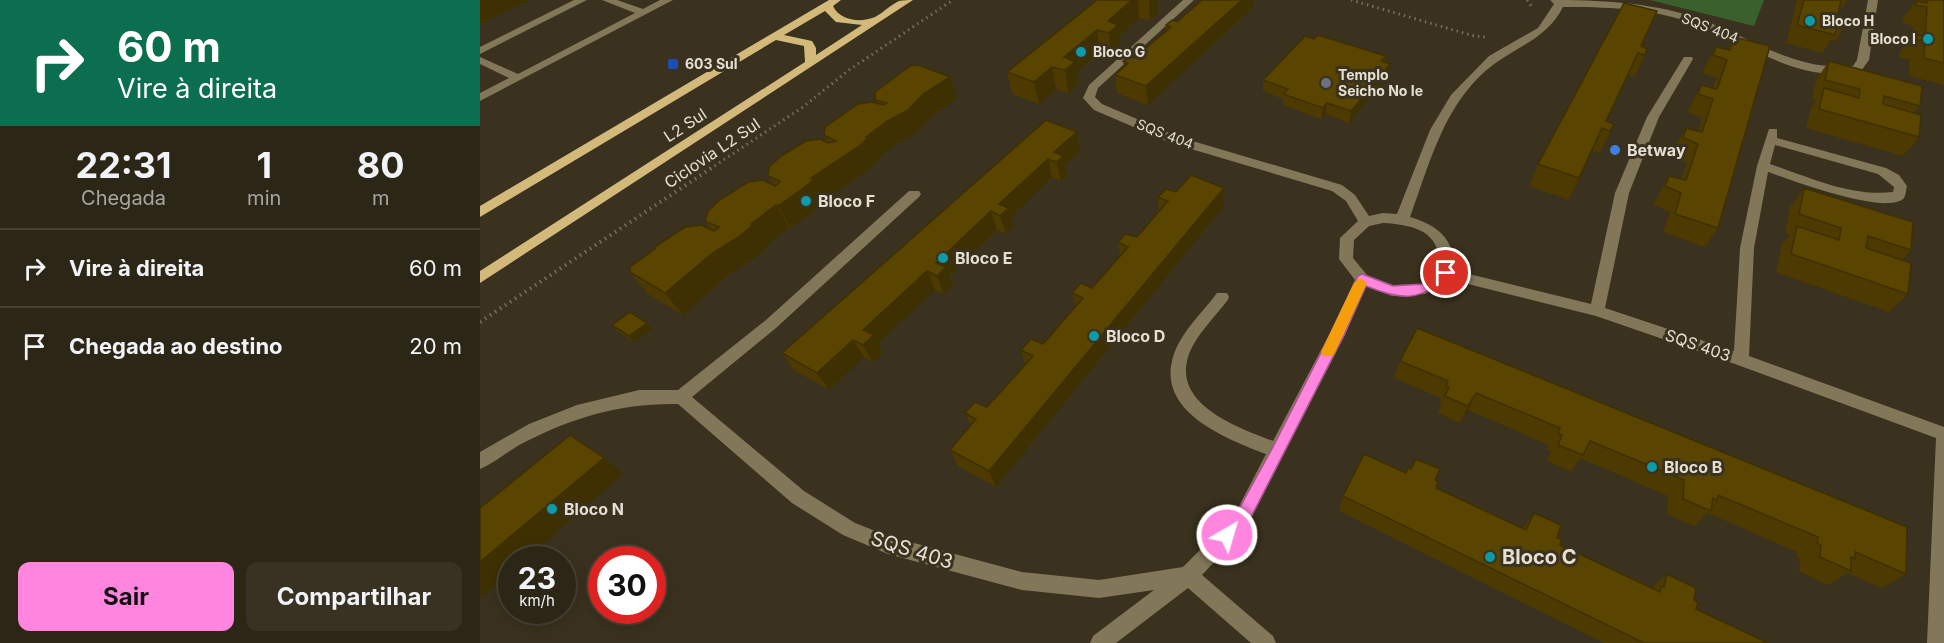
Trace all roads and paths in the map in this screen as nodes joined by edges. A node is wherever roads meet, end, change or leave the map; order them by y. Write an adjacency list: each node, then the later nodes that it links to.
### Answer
1 (582, 0): 17 (street)
2 (607, 0): 13 (street)
3 (668, 0): 13 (street)
4 (908, 0): 14 (main road, L2 Sul)
5 (953, 0): 33 (path, Ciclovia L2 Sul)
6 (1189, 0): 27 (street, SQS 404)
7 (1351, 0): 16 (path)
8 (1527, 0): 12 (path)
9 (1873, 0): 10 (street, SQS 404)
10 (1557, 2): 26 (street, SQS 404)
11 (832, 3): 14 (main road); 15 (main road, L2 Sul)
12 (1533, 10)
13 (644, 13): 21 (street)
14 (875, 21): 20 (main road, L2 Sul)
15 (775, 37): 20 (main road); 25 (main road, L2 Sul)
16 (1492, 37)
17 (480, 51)
18 (1688, 59): 32 (street)
19 (480, 60): 21 (street)
20 (810, 63): 29 (main road, L2 Sul)
21 (518, 78): 22 (street)
22 (480, 98)
23 (1763, 166): 23 (street); 34 (street)
24 (914, 194): 35 (street)
25 (480, 212)
26 (1402, 219): 27 (street); 28 (street)
27 (1365, 222): 30 (street)
28 (1446, 273): 30 (street); 32 (street, SQS 403)
29 (480, 278)
30 (1362, 279): 37 (street)
31 (1222, 297): 37 (street)
32 (1597, 311): 34 (street, SQS 403)
33 (480, 322)
34 (1741, 360): 36 (street, SQS 403)
35 (681, 397): 38 (street); 39 (street, SQS 403)
36 (1944, 435): 42 (street, SQS 403)
37 (1278, 452): 39 (street)
38 (480, 461)
39 (1188, 576): 40 (street); 41 (street)
40 (1100, 643)
41 (1266, 643)
42 (1937, 643)

